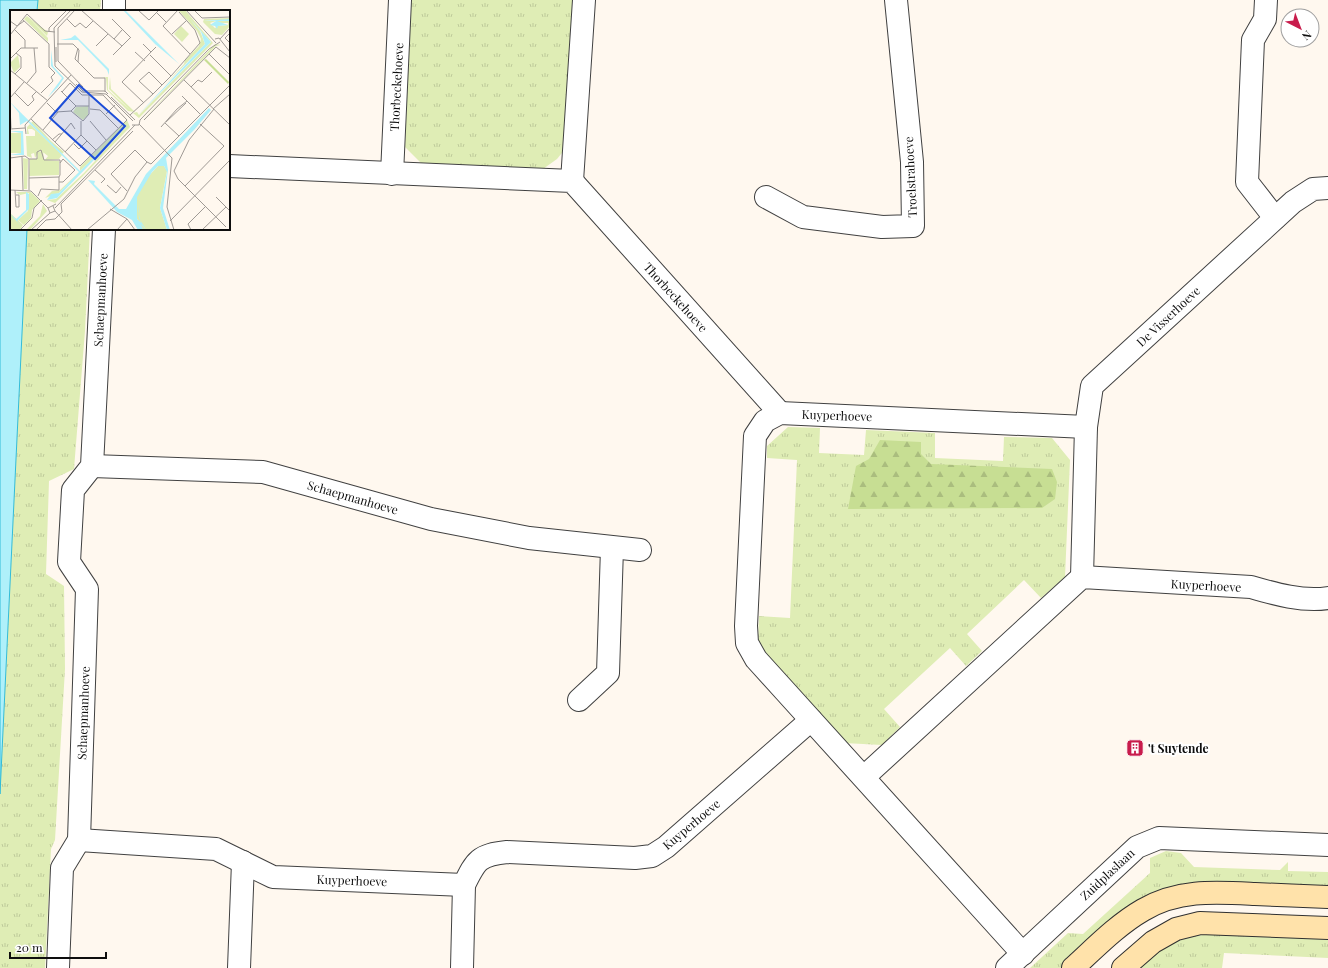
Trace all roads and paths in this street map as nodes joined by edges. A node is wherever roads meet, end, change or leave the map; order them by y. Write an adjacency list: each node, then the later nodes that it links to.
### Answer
1 (400, 0): 6 (street, Thorbeckehoeve)
2 (584, 0): 7 (street)
3 (896, 0): 9 (street, Troelstrahoeve)
4 (1266, 0): 10 (street)
5 (230, 166): 6 (street)
6 (392, 174): 7 (street)
7 (572, 181): 12 (street, Thorbeckehoeve)
8 (1328, 188): 10 (street, De Visserhoeve)
9 (766, 197)
10 (1275, 218): 13 (street, De Visserhoeve)
11 (104, 230): 14 (street, Schaepmanhoeve)
12 (780, 413): 13 (street, Kuyperhoeve); 20 (street)
13 (1086, 427): 17 (street)
14 (92, 466): 15 (street, Schaepmanhoeve); 22 (street, Schaepmanhoeve)
15 (612, 548): 16 (street, Schaepmanhoeve); 19 (street)
16 (640, 550)
17 (1082, 578): 18 (street, Kuyperhoeve); 21 (street)
18 (1328, 598)
19 (580, 700)
20 (811, 720): 21 (street); 25 (street, Kuyperhoeve)
21 (864, 777): 28 (street)
22 (79, 840): 24 (street, Kuyperhoeve); 29 (street, Schaepmanhoeve)
23 (1328, 845): 28 (street, Zuidplaslaan)
24 (243, 862): 25 (street, Kuyperhoeve); 30 (street)
25 (464, 884): 31 (street, Kuyperhoeve)
26 (1328, 897): 32 (street)
27 (1328, 928): 33 (street)
28 (1015, 961)
29 (58, 968)
30 (239, 968)
31 (462, 968)
32 (1073, 968)
33 (1123, 968)

